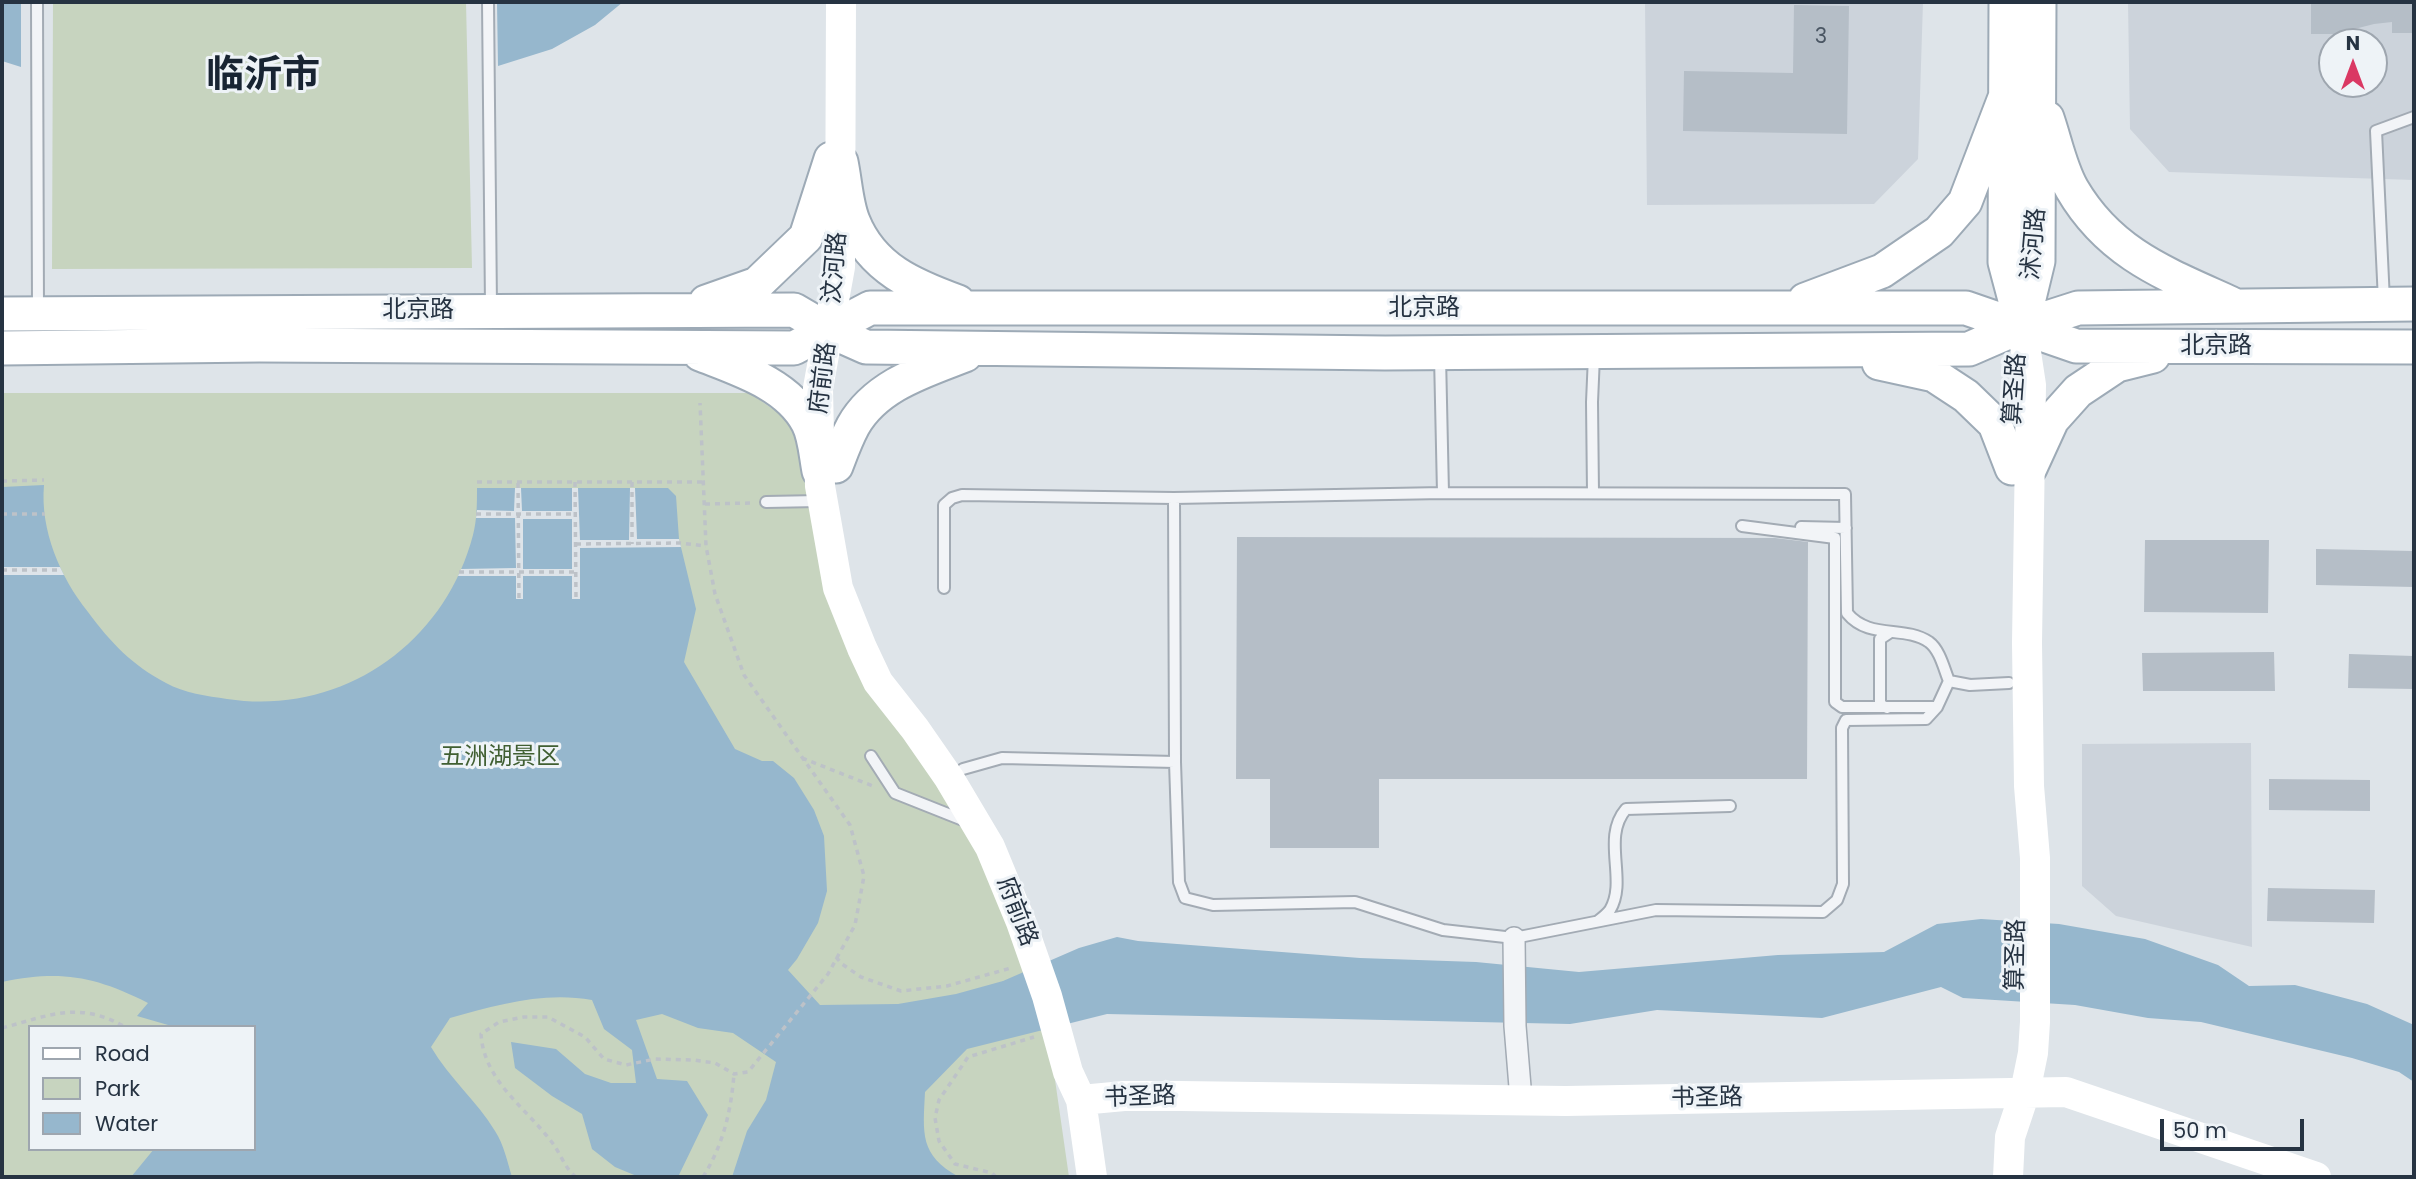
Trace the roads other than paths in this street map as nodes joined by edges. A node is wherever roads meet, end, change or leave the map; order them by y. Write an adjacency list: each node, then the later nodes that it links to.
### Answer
1 (37, 2): 18 (lane)
2 (488, 2): 16 (lane)
3 (831, 2): 10 (street, 汶河路)
4 (841, 2): 10 (street, 汶河路)
5 (2006, 2): 7 (main road, 沭河路)
6 (2039, 2): 8 (main road, 沭河路)
7 (2006, 96): 13 (main road); 19 (main road, 沭河路)
8 (2039, 96): 12 (main road); 19 (main road, 沭河路)
9 (2414, 117): 11 (lane)
10 (836, 161): 14 (main road); 15 (main road); 20 (street, 汶河路)
11 (2399, 305): 12 (main road, 北京路)
12 (2239, 307): 19 (main road, 北京路)
13 (1782, 309): 15 (main road, 北京路); 19 (main road, 北京路)
14 (682, 310): 16 (main road, 北京路); 20 (main road, 北京路)
15 (980, 310): 20 (main road, 北京路)
16 (491, 311): 18 (main road, 北京路)
17 (2, 314): 18 (main road, 北京路)
18 (38, 314)
19 (2022, 326): 22 (main road, 北京路); 26 (main road, 北京路); 29 (street, 算圣路)
20 (830, 331): 21 (main road, 北京路); 25 (main road, 北京路); 30 (street, 府前路)
21 (685, 347): 24 (main road, 北京路); 30 (main road)
22 (2188, 347): 23 (main road, 北京路); 29 (main road)
23 (2414, 347)
24 (2, 348)
25 (982, 349): 28 (main road, 北京路); 30 (main road)
26 (1797, 351): 27 (main road, 北京路); 29 (main road)
27 (1594, 352): 28 (main road, 北京路); 31 (lane)
28 (1440, 353): 32 (lane)
29 (2021, 468): 39 (street, 算圣路); 47 (street, 算圣路)
30 (826, 479): 34 (lane); 44 (street, 府前路); 46 (street, 府前路)
31 (1593, 493): 32 (lane); 35 (lane)
32 (1443, 494): 33 (lane)
33 (1174, 498): 36 (lane); 43 (lane)
34 (766, 502)
35 (1846, 528): 37 (lane); 41 (lane)
36 (944, 588)
37 (1889, 633): 38 (lane); 41 (lane)
38 (1949, 681): 39 (lane); 40 (lane)
39 (2010, 683): 47 (street, 算圣路)
40 (1937, 707): 41 (lane); 49 (lane)
41 (1887, 708)
42 (871, 756): 46 (lane)
43 (1175, 762): 44 (lane); 50 (lane)
44 (963, 769): 48 (street, 府前路)
45 (1730, 806): 49 (lane)
46 (977, 825): 48 (street, 府前路)
47 (2026, 858): 52 (street, 算圣路)
48 (1029, 919): 53 (street, 府前路)
49 (1596, 923): 50 (lane)
50 (1514, 944): 51 (street)
51 (1520, 1087): 52 (street, 书圣路); 53 (street, 书圣路)
52 (2025, 1093): 53 (street, 书圣路); 56 (street); 57 (street, 算圣路); 58 (street, 书圣路); 59 (street, 书圣路)
53 (1081, 1100): 54 (street, 府前路); 55 (street, 府前路)
54 (1076, 1177)
55 (1092, 1177)
56 (2008, 1177)
57 (2028, 1177)
58 (2276, 1177)
59 (2316, 1177)

